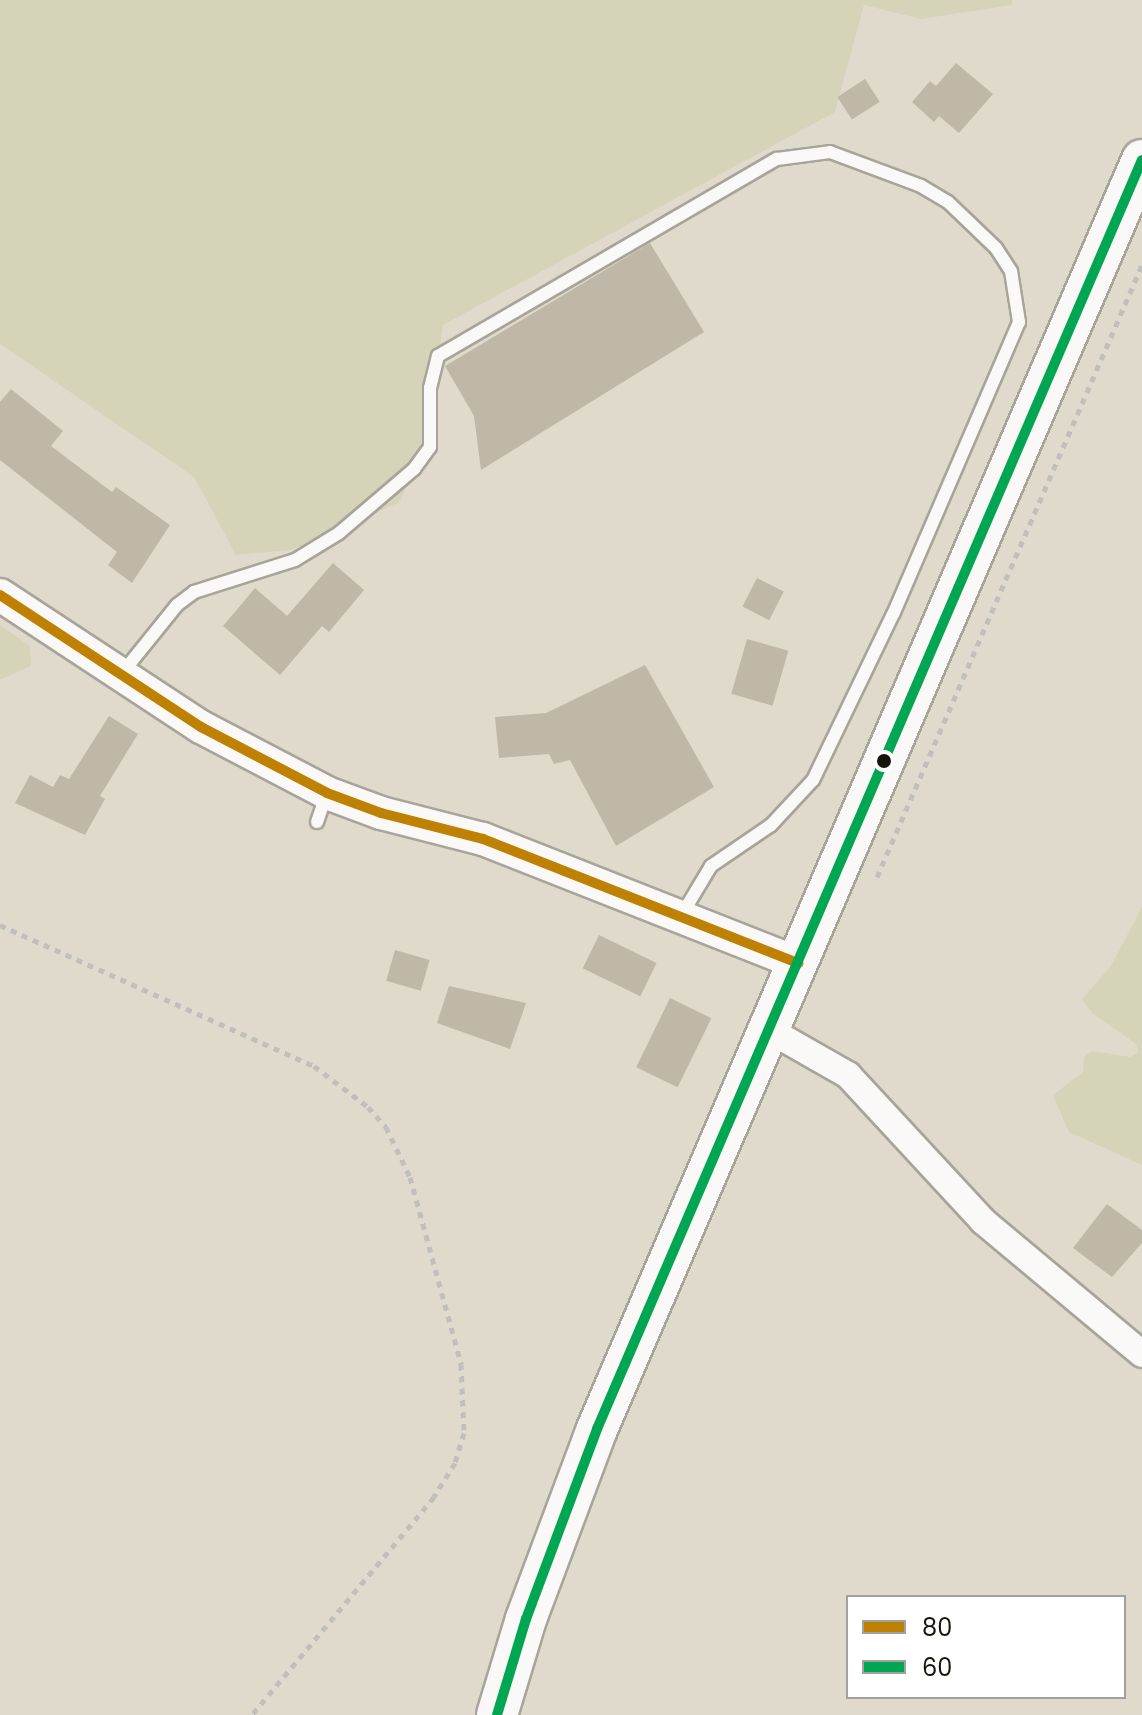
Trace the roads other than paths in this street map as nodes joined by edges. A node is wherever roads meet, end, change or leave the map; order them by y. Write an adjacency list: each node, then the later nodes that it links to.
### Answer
1 (1142, 160): 5 (main road)
2 (0, 595): 3 (street)
3 (123, 673): 4 (street); 4 (lane)
4 (681, 916): 5 (street)
5 (798, 963): 6 (main road)
6 (769, 1030): 7 (street); 8 (main road)
7 (1142, 1354)
8 (497, 1715)

